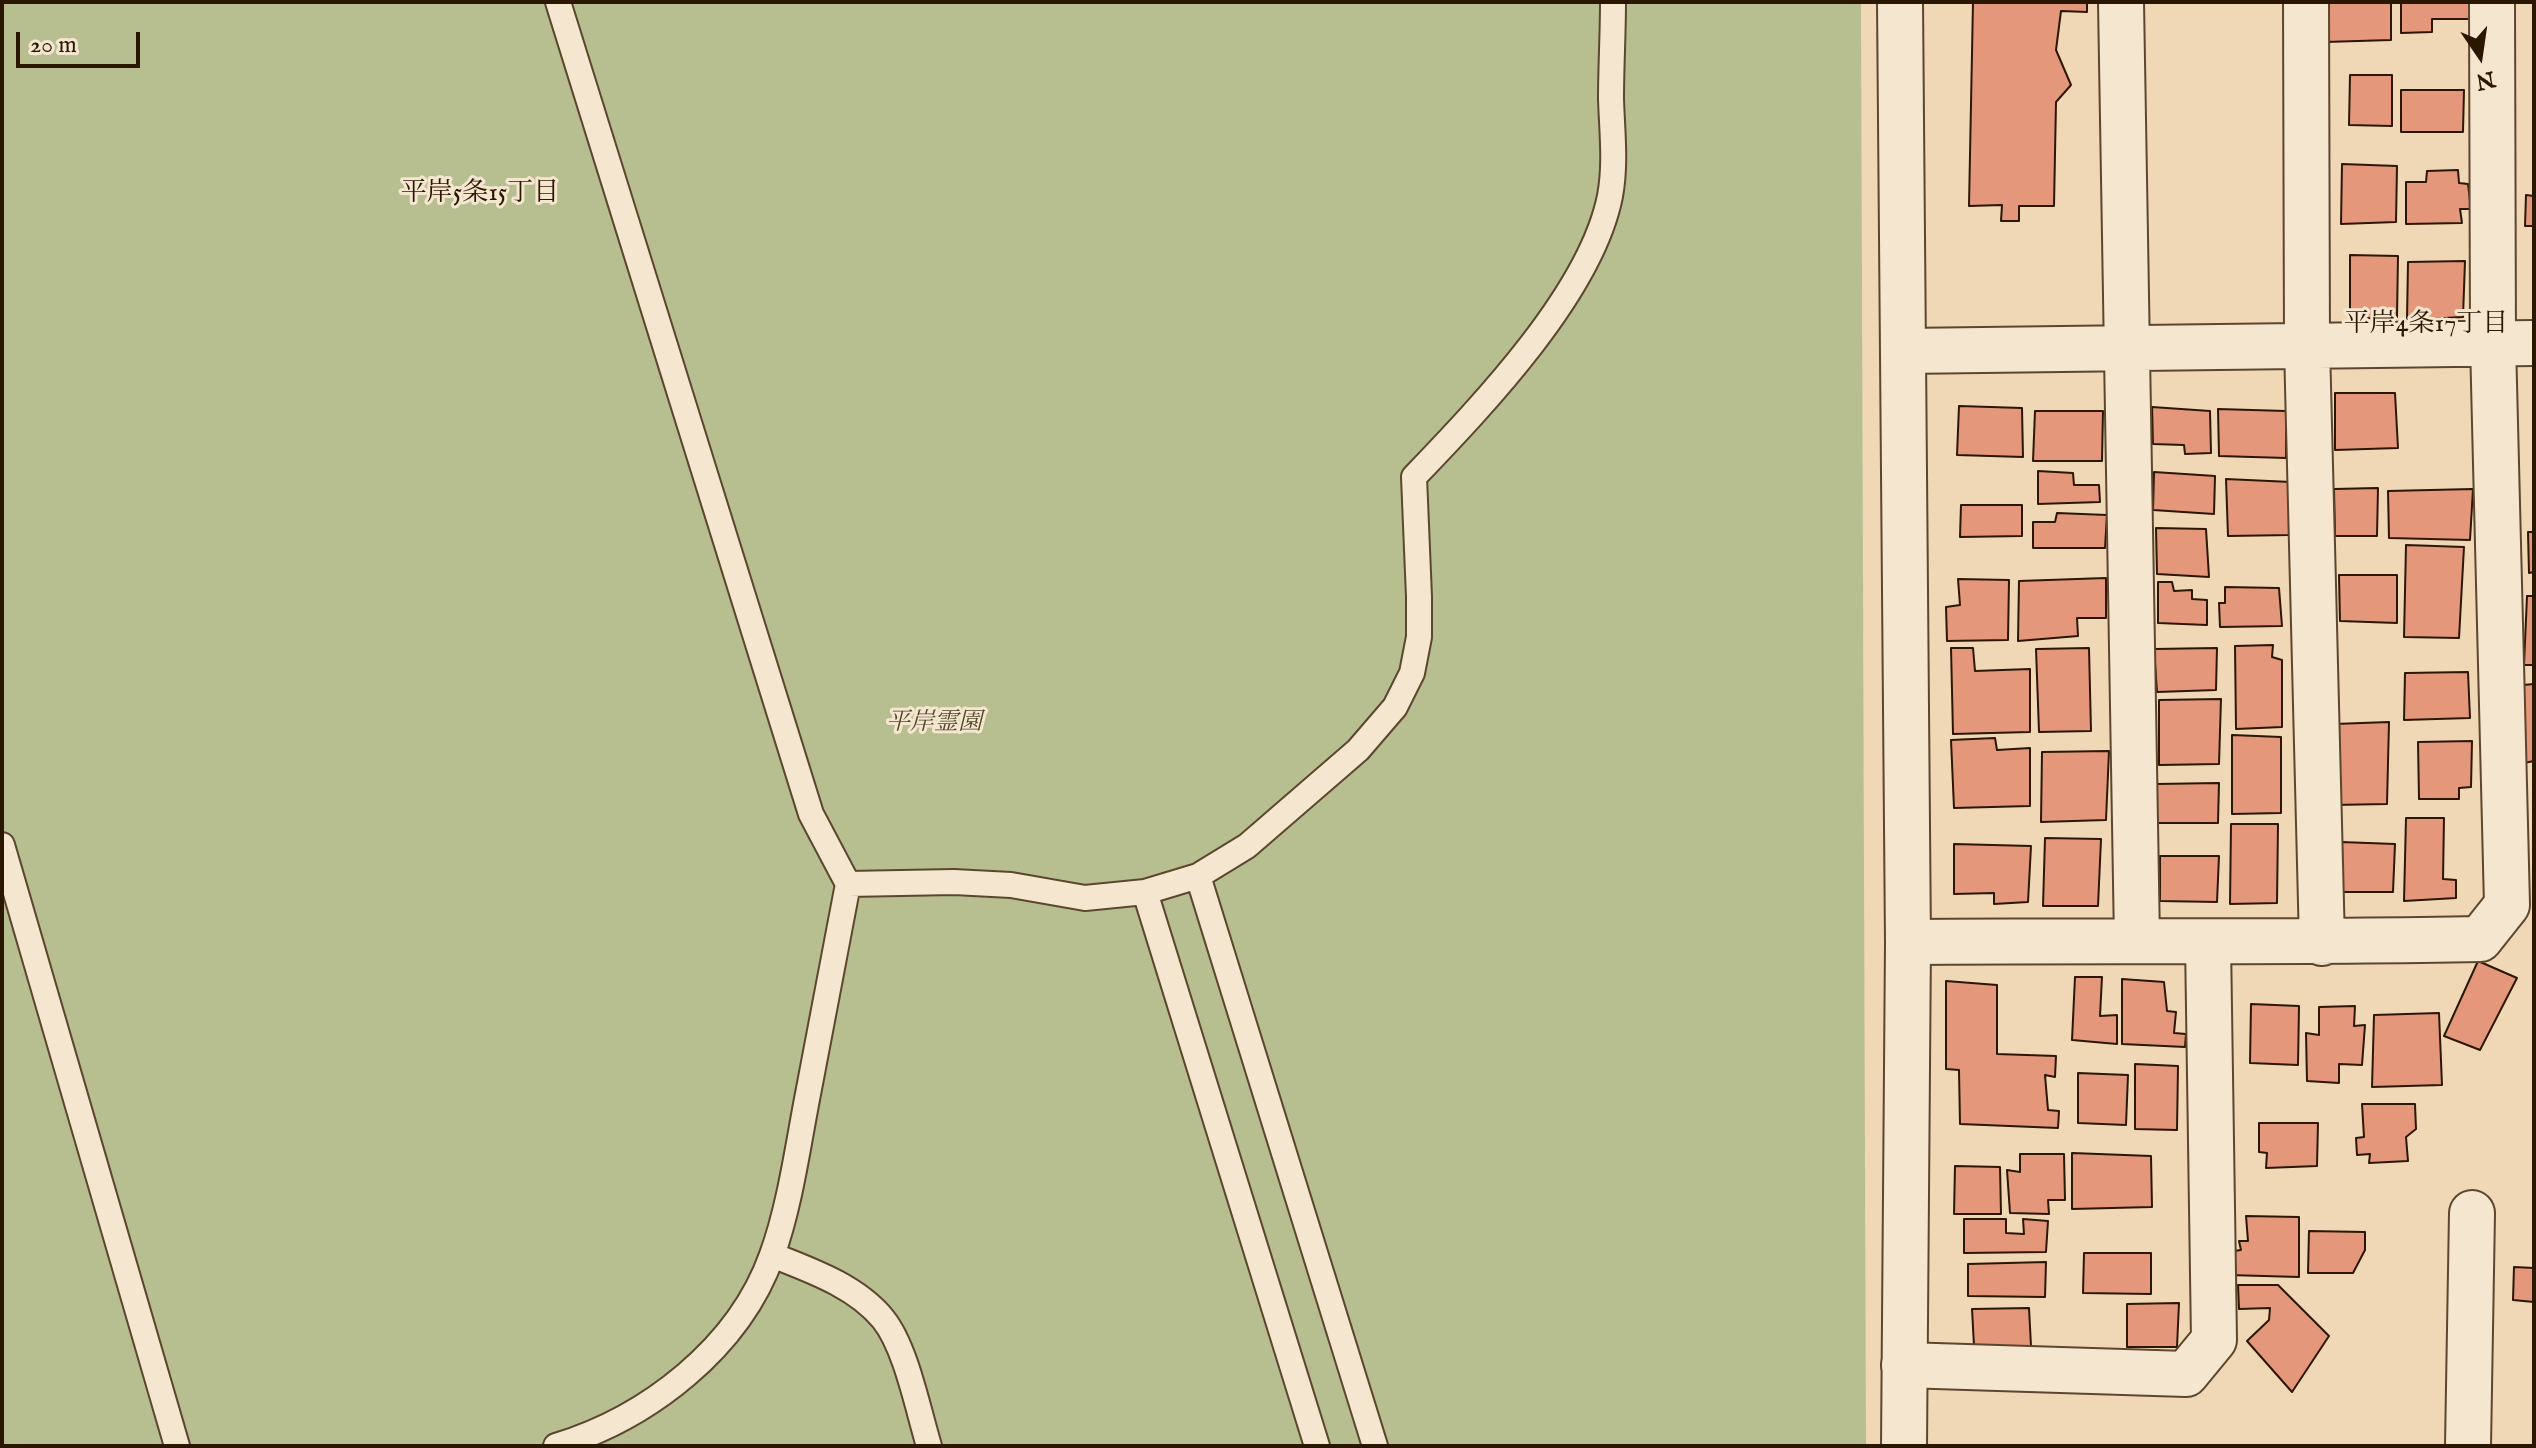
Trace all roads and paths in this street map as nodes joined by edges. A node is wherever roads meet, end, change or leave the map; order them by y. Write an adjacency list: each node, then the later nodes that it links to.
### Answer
1 (558, 2): 14 (lane)
2 (1613, 2): 13 (lane)
3 (1900, 2): 10 (street)
4 (2121, 2): 9 (street)
5 (2306, 2): 8 (street)
6 (2492, 2): 7 (street)
7 (2514, 343): 8 (street); 11 (street)
8 (2307, 346): 9 (street); 19 (street)
9 (2128, 350): 10 (street); 16 (street)
10 (1904, 351): 17 (street)
11 (2520, 824): 19 (street)
12 (2, 845): 23 (lane)
13 (1198, 876): 15 (lane); 27 (lane)
14 (848, 884): 15 (lane); 21 (lane)
15 (1145, 892): 26 (lane)
16 (2137, 940): 17 (street); 18 (street)
17 (1908, 942): 22 (street)
18 (2208, 942): 19 (street); 22 (street)
19 (2322, 943)
20 (2472, 1213): 29 (street)
21 (772, 1255): 24 (lane); 25 (lane)
22 (1904, 1365): 28 (street)
23 (177, 1446)
24 (556, 1446)
25 (929, 1446)
26 (1317, 1446)
27 (1375, 1446)
28 (1904, 1446)
29 (2468, 1446)

